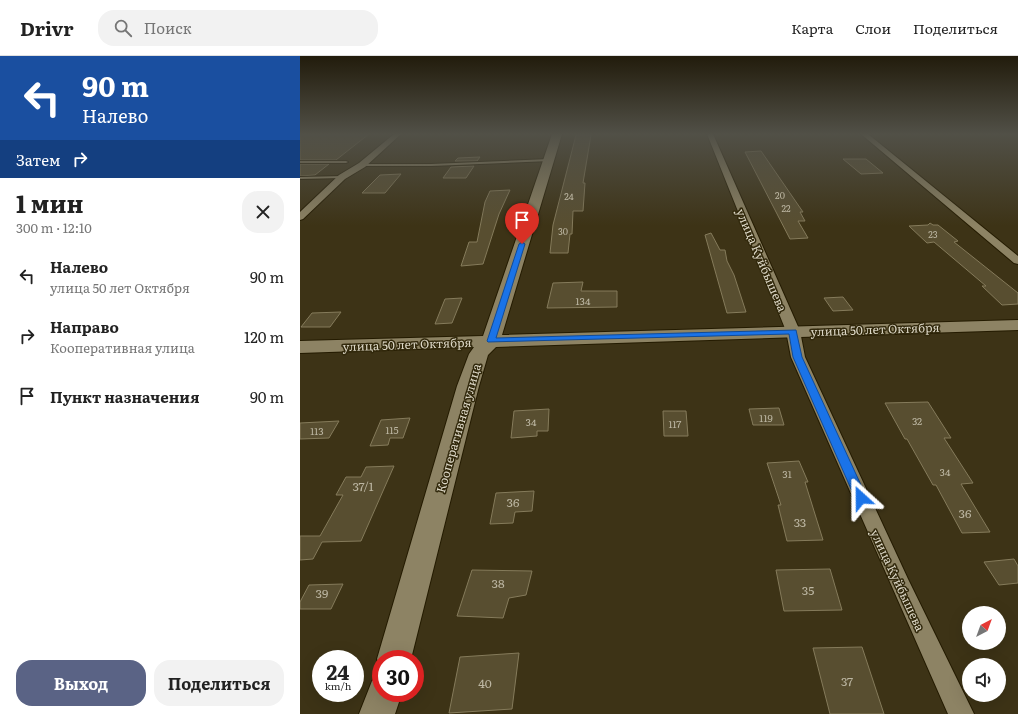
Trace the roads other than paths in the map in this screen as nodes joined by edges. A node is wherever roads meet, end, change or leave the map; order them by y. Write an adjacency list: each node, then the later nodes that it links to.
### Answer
1 (362, 165): 2 (lane); 6 (street)
2 (439, 165)
3 (547, 165): 14 (street, Кооперативная улица)
4 (723, 165): 13 (street, улица Куйбышева)
5 (901, 165): 11 (street)
6 (342, 177): 7 (lane); 8 (street)
7 (300, 178)
8 (309, 208): 9 (lane); 10 (street)
9 (300, 209)
10 (300, 217)
11 (1018, 261)
12 (1018, 325): 13 (street, улица 50 лет Октября)
13 (793, 331): 14 (street, улица 50 лет Октября); 19 (street, улица Куйбышева)
14 (491, 341): 15 (street, улица 50 лет Октября); 16 (street, Кооперативная улица)
15 (300, 347)
16 (396, 650)
17 (381, 702): 18 (street)
18 (377, 714)
19 (961, 714)

